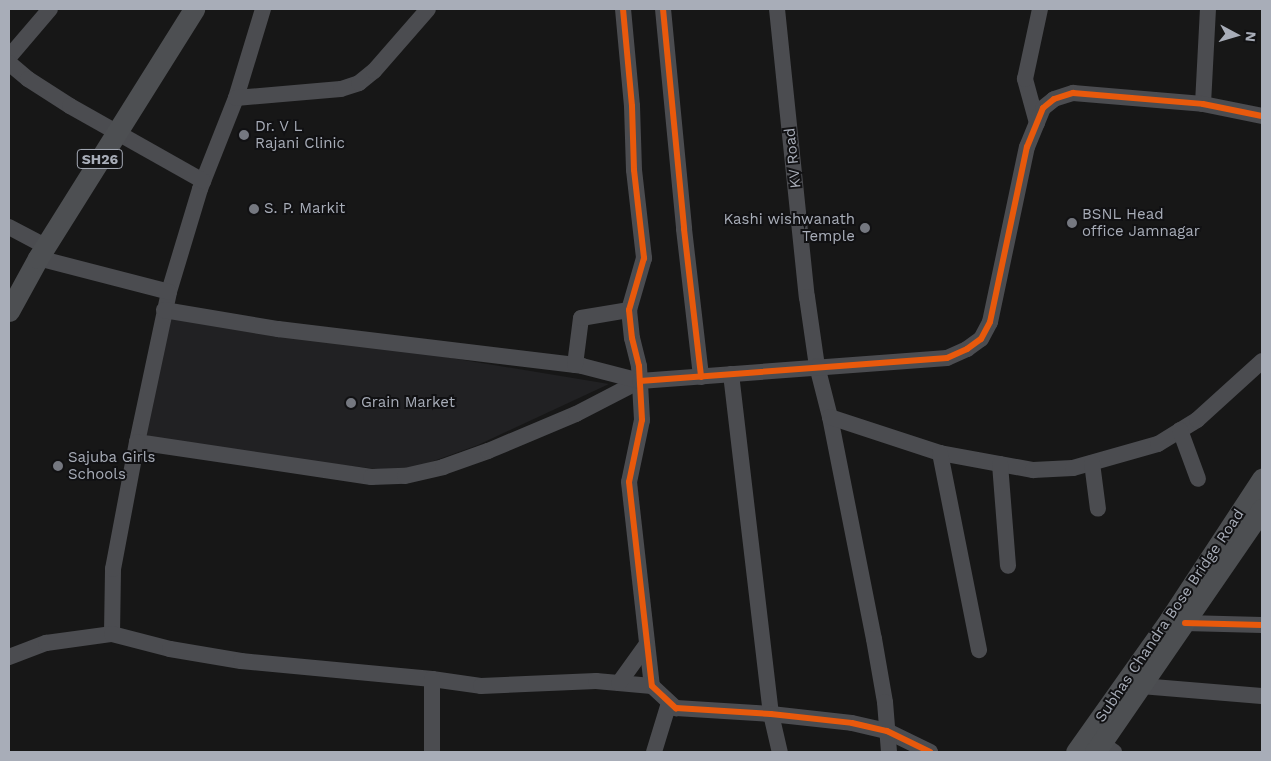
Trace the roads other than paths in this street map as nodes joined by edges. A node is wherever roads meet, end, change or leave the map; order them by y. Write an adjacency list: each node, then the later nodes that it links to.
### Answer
1 (50, 9): 10 (street)
2 (194, 9): 16 (main road, SH26)
3 (263, 9): 12 (street)
4 (428, 9): 12 (street)
5 (623, 9): 23 (street)
6 (663, 9): 29 (street)
7 (777, 9): 27 (street, KV Road)
8 (1040, 9): 15 (street)
9 (1208, 9): 13 (street)
10 (9, 57)
11 (9, 63): 16 (street)
12 (236, 98): 17 (street)
13 (1203, 104): 14 (street); 15 (street)
14 (1262, 116)
15 (1037, 123): 27 (street)
16 (117, 132): 17 (street); 19 (main road, SH26)
17 (203, 181): 21 (street)
18 (9, 227): 19 (street)
19 (42, 252): 20 (main road, SH26); 21 (street)
20 (14, 288): 24 (main road, SH26)
21 (169, 292): 22 (street)
22 (164, 310): 26 (street); 33 (street)
23 (629, 310): 26 (street); 30 (street)
24 (9, 311)
25 (1262, 361): 32 (street)
26 (575, 365): 30 (street)
27 (817, 366): 28 (street); 31 (street, KV Road)
28 (731, 374): 29 (street); 54 (street)
29 (702, 377): 30 (street)
30 (640, 381): 33 (street); 45 (street)
31 (830, 417): 34 (street); 55 (street, KV Road)
32 (1180, 430): 35 (street); 37 (street)
33 (137, 442): 44 (street)
34 (940, 453): 36 (street); 46 (street)
35 (1092, 463): 36 (street); 39 (street)
36 (1000, 464): 41 (street)
37 (1198, 479)
38 (1262, 479): 62 (main road, Subhas Chandra Bose Bridge Road)
39 (1098, 509)
40 (1262, 509): 42 (main road, Subhas Chandra Bose Bridge Road)
41 (1008, 566)
42 (1185, 623): 43 (street); 51 (main road, Subhas Chandra Bose Bridge Road)
43 (1262, 625)
44 (112, 634): 47 (street); 48 (street)
45 (647, 644): 49 (street); 50 (street)
46 (979, 650)
47 (9, 657)
48 (432, 679): 49 (street); 57 (street)
49 (619, 683): 50 (street)
50 (652, 686): 53 (street)
51 (1141, 686): 52 (street); 56 (main road, Subhas Chandra Bose Bridge Road)
52 (1262, 696)
53 (669, 703): 54 (street); 58 (street)
54 (771, 714): 55 (street); 59 (street)
55 (887, 731): 60 (street, KV Road); 61 (street)
56 (1103, 749)
57 (432, 752)
58 (654, 752)
59 (780, 752)
60 (889, 752)
61 (930, 752)
62 (1076, 752)

